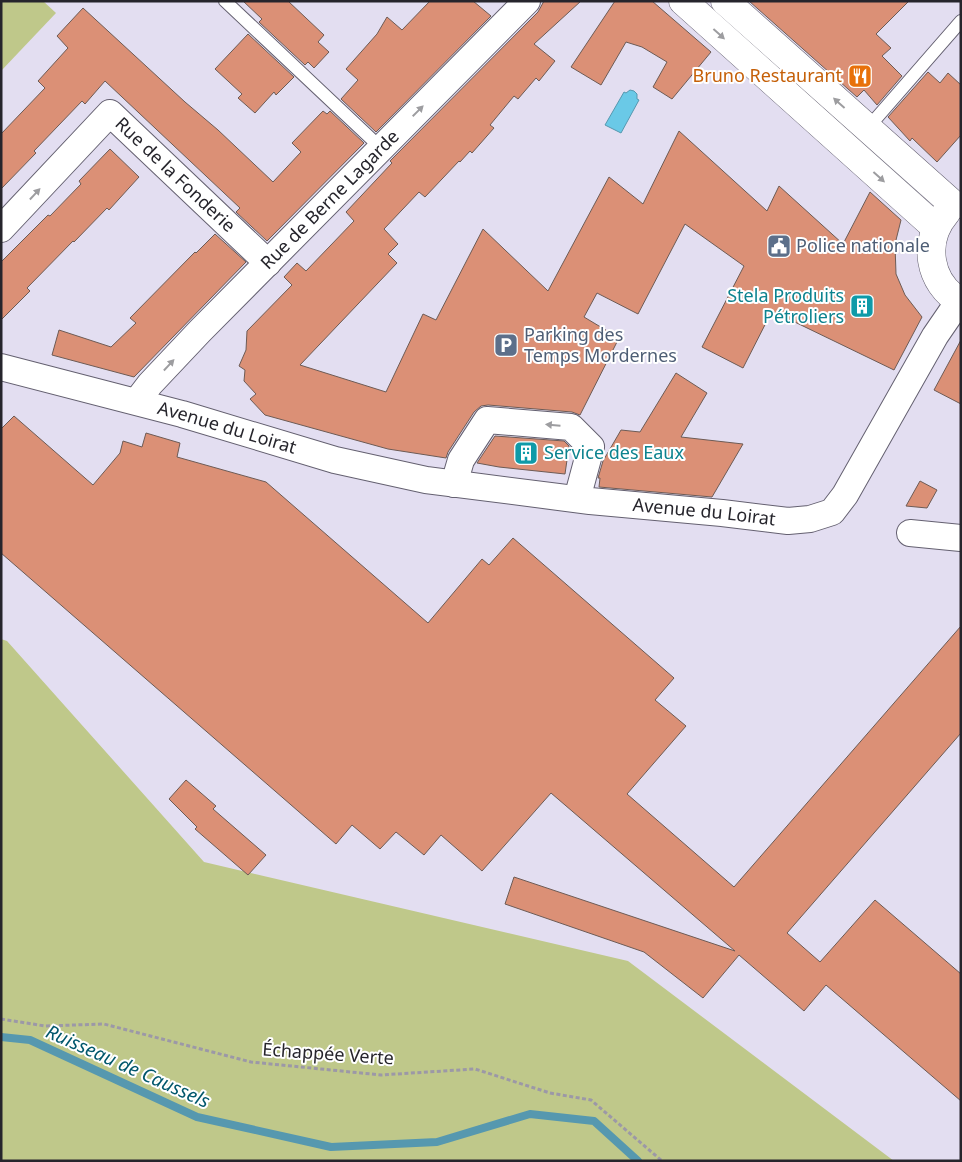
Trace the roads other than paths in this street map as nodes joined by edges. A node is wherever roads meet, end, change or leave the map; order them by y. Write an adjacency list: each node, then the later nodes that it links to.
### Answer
1 (225, 1): 7 (lane)
2 (527, 1): 7 (street, Rue de Berne Lagarde, one-way to 2)
3 (682, 1): 6 (main road, one-way to 6)
4 (724, 1): 6 (main road, one-way to 4)
5 (961, 21): 6 (lane)
6 (858, 139): 8 (main road); 9 (main road, one-way to 9)
7 (381, 148): 11 (street, Rue de Berne Lagarde)
8 (957, 203): 9 (main road)
9 (936, 227): 12 (main road)
10 (1, 229): 11 (street, Rue de la Fonderie, one-way to 11)
11 (268, 263): 14 (street, Rue de Berne Lagarde, one-way to 11)
12 (960, 301): 16 (street, Avenue du Loirat)
13 (1, 367): 14 (street, Avenue du Loirat)
14 (136, 401): 15 (street, Avenue du Loirat)
15 (454, 484): 16 (street, Avenue du Loirat); 16 (street, one-way to 15)
16 (577, 500)
17 (910, 533): 18 (street)
18 (961, 538)

